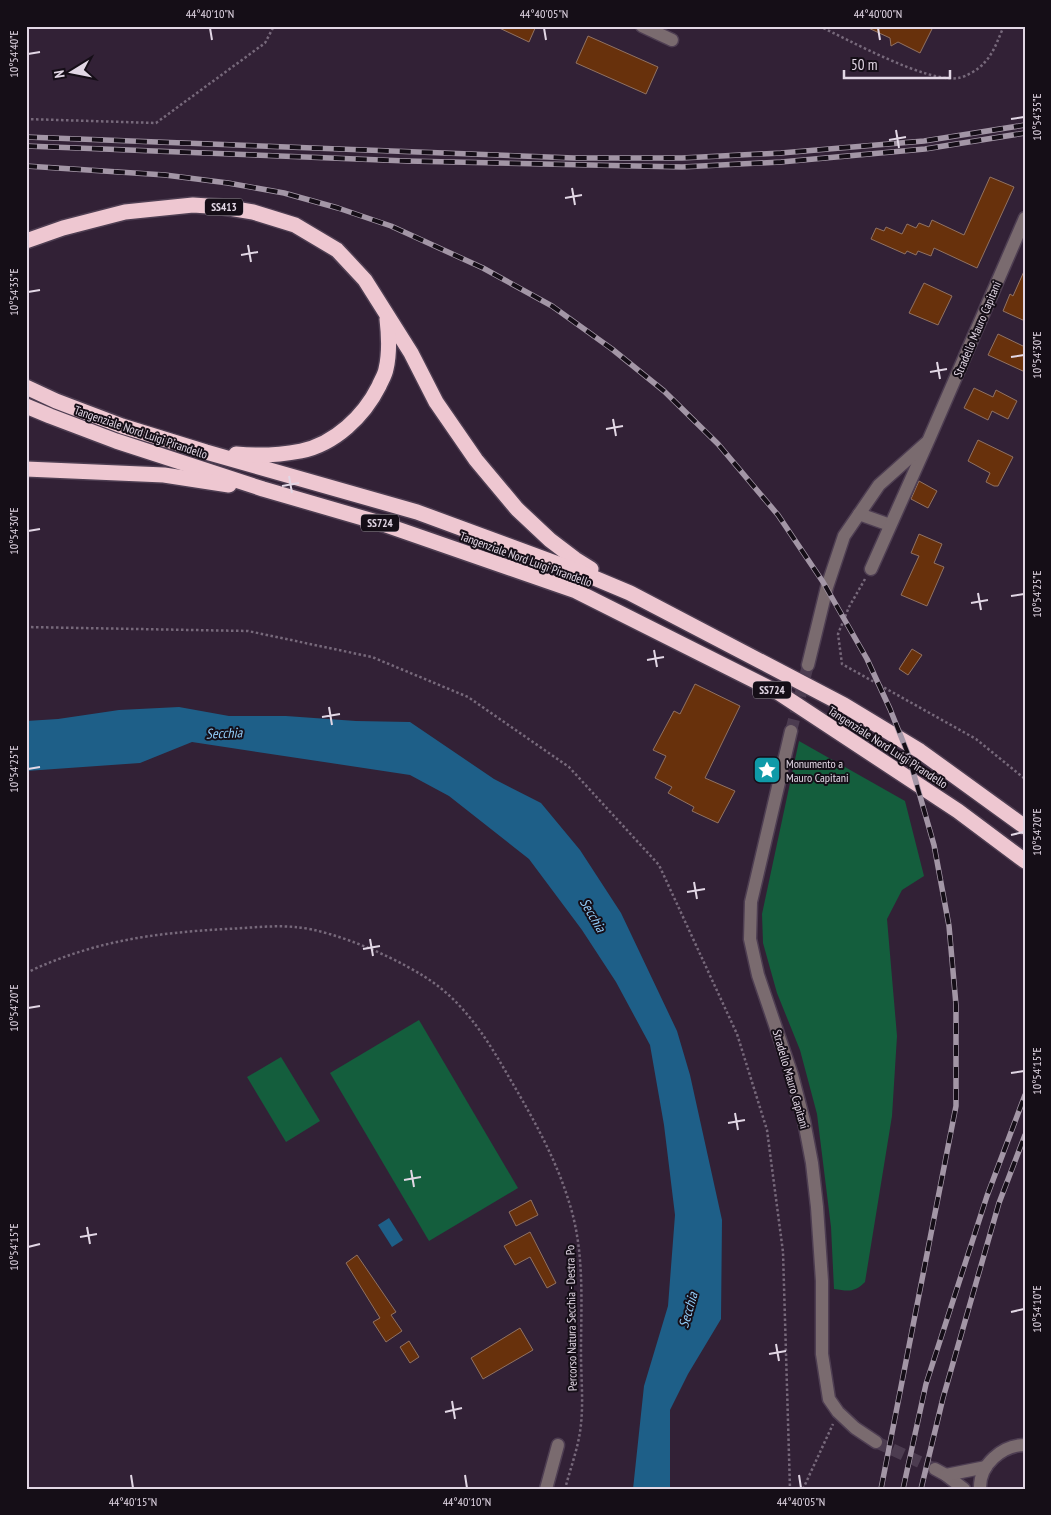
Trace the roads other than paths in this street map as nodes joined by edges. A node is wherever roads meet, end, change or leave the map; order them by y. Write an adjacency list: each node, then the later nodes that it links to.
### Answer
1 (642, 26): 2 (street)
2 (672, 40)
3 (1025, 218): 8 (street, Stradello Mauro Capitani)
4 (26, 241): 5 (highway, SS413)
5 (386, 312): 9 (highway, SS413); 15 (highway, SS413)
6 (26, 387): 9 (highway, Tangenziale Nord Luigi Pirandello / SS724)
7 (26, 406): 11 (highway, Tangenziale Nord Luigi Pirandello / SS724)
8 (930, 439): 12 (street, Stradello Mauro Capitani); 13 (street, Stradello Mauro Capitani)
9 (206, 452): 15 (highway, Tangenziale Nord Luigi Pirandello / SS724)
10 (26, 469): 11 (highway)
11 (263, 489): 19 (highway, Tangenziale Nord Luigi Pirandello / SS724)
12 (859, 514): 13 (street); 16 (street, Stradello Mauro Capitani)
13 (890, 525): 14 (street, Stradello Mauro Capitani)
14 (871, 569)
15 (630, 593): 18 (highway, Tangenziale Nord Luigi Pirandello / SS724)
16 (808, 665)
17 (791, 731): 20 (street, Stradello Mauro Capitani)
18 (1025, 827)
19 (1025, 861)
20 (876, 1442)
21 (558, 1444): 24 (street)
22 (1025, 1445): 23 (street)
23 (986, 1467): 25 (street); 26 (street)
24 (546, 1489)
25 (964, 1489)
26 (980, 1489)

